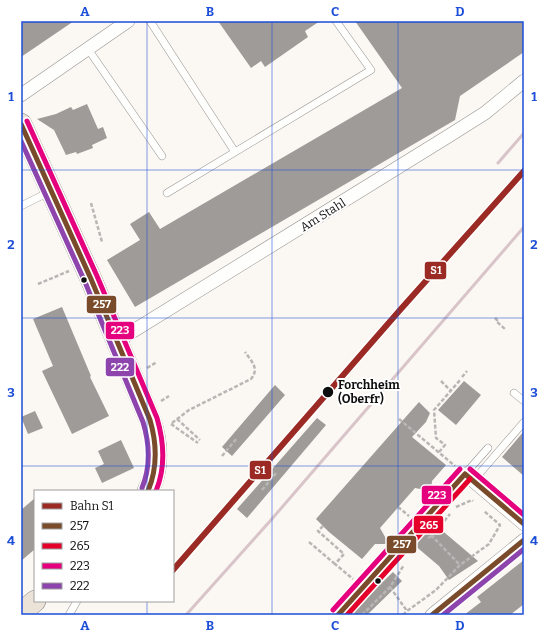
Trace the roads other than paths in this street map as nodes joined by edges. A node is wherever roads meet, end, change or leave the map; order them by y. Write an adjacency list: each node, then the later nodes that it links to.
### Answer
1 (128, 21): 4 (street)
2 (150, 21): 8 (lane)
3 (336, 21): 8 (lane)
4 (88, 49): 6 (street); 9 (lane)
5 (524, 81): 13 (street, Am Stahl)
6 (21, 95)
7 (21, 124): 10 (main road)
8 (235, 152): 11 (lane)
9 (162, 156)
10 (51, 191): 12 (lane); 13 (main road)
11 (167, 193)
12 (21, 206)
13 (117, 341): 19 (main road)
14 (514, 393): 15 (lane)
15 (524, 401)
16 (524, 422): 18 (lane)
17 (488, 448): 18 (lane)
18 (469, 477): 20 (street); 26 (street)
19 (149, 490)
20 (524, 524)
21 (524, 540): 27 (street)
22 (34, 602): 24 (main road)
23 (76, 602): 25 (lane)
24 (21, 613)
25 (69, 615)
26 (338, 615)
27 (432, 615)

